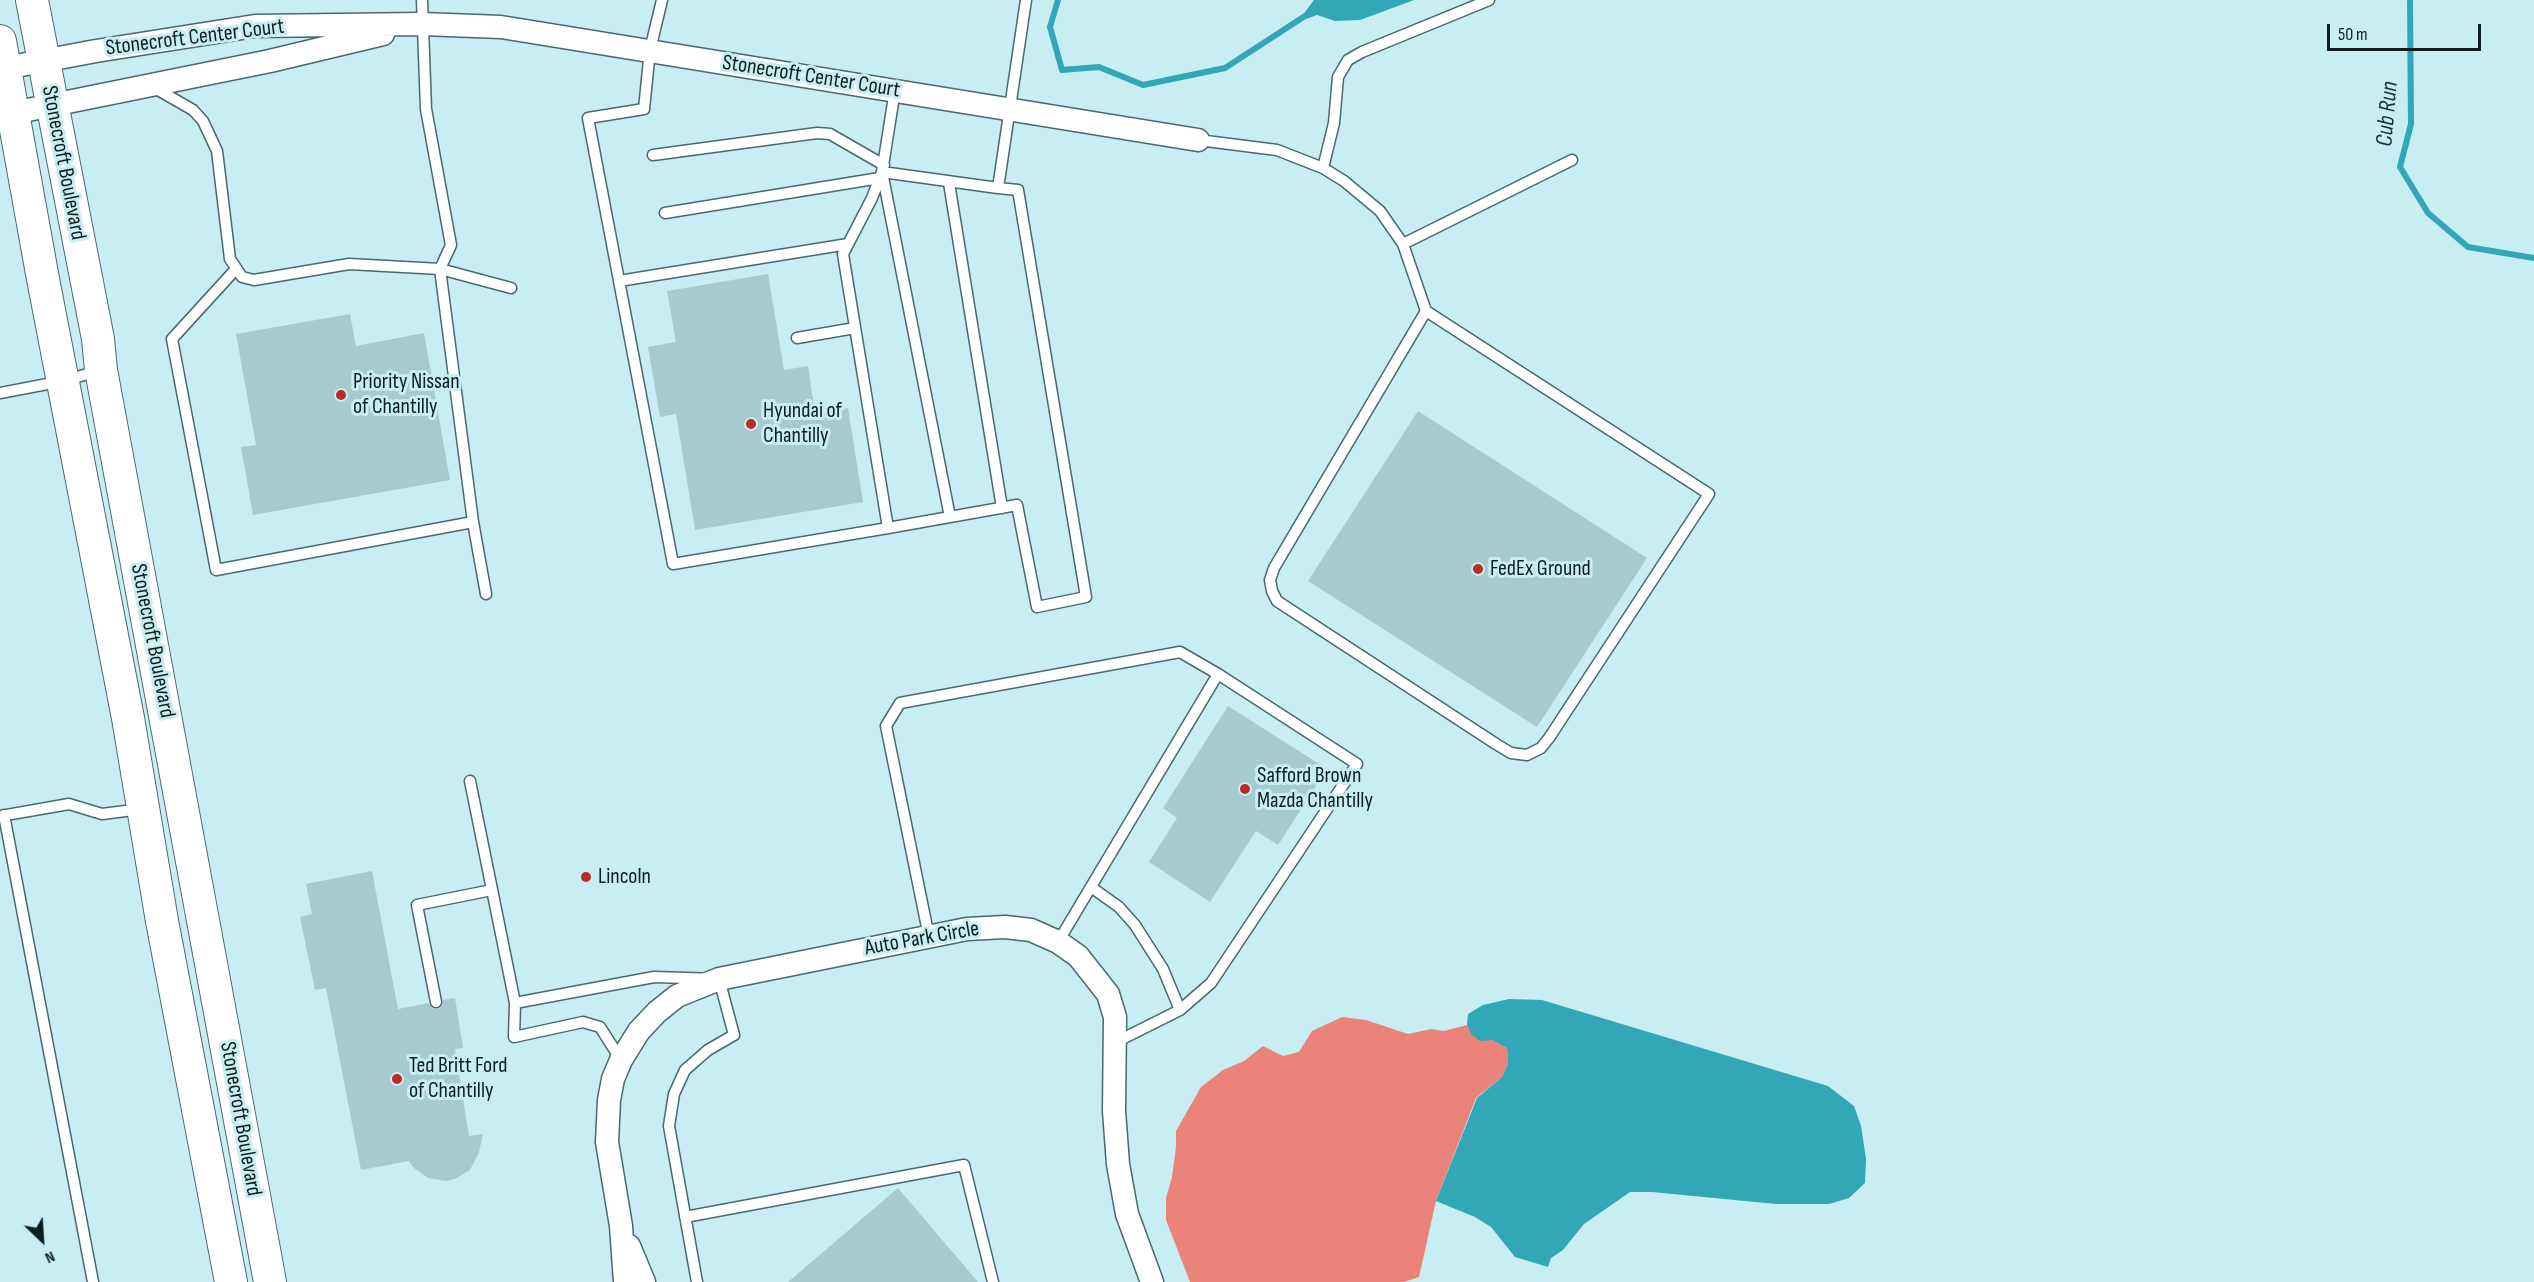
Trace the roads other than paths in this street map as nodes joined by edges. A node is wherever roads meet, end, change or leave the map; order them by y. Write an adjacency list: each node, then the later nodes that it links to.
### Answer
1 (32, 0): 9 (main road, Stonecroft Boulevard)
2 (422, 0): 6 (lane)
3 (662, 0): 7 (lane)
4 (1026, 0): 13 (lane)
5 (1489, 0): 18 (lane)
6 (422, 24): 7 (street, Stonecroft Center Court); 9 (street, Stonecroft Center Court); 10 (street, Stonecroft Center Court); 25 (lane)
7 (650, 50): 11 (street, Stonecroft Center Court); 27 (lane)
8 (3, 55): 9 (street, Stonecroft Center Court); 14 (main road, Stonecroft Boulevard)
9 (43, 61): 12 (main road, Stonecroft Boulevard)
10 (147, 84): 12 (street, Stonecroft Center Court); 26 (lane)
11 (895, 90): 13 (street, Stonecroft Center Court); 19 (lane)
12 (52, 104): 14 (street, Stonecroft Center Court); 32 (main road, Stonecroft Boulevard)
13 (1009, 109): 15 (street, Stonecroft Center Court); 21 (lane)
14 (13, 113): 33 (main road, Stonecroft Boulevard)
15 (1198, 140): 18 (lane)
16 (653, 155): 19 (lane)
17 (1572, 160): 23 (lane)
18 (1323, 168): 23 (lane)
19 (882, 172): 20 (lane); 22 (lane); 24 (lane); 36 (lane)
20 (949, 183): 21 (lane); 35 (lane)
21 (998, 188): 35 (lane)
22 (665, 213)
23 (1403, 243): 29 (lane)
24 (848, 244): 27 (lane); 30 (lane)
25 (440, 269): 26 (lane); 28 (lane); 37 (lane)
26 (235, 270): 37 (lane)
27 (619, 281): 38 (lane)
28 (511, 288)
29 (1426, 311): 29 (lane)
30 (855, 328): 31 (lane); 38 (lane)
31 (796, 338)
32 (101, 370): 33 (lane); 58 (main road, Stonecroft Boulevard)
33 (63, 381): 34 (lane); 42 (main road, Stonecroft Boulevard)
34 (0, 393)
35 (1002, 508): 36 (lane)
36 (950, 517): 38 (lane)
37 (473, 522): 39 (lane)
38 (888, 528)
39 (486, 594)
40 (1218, 674): 44 (lane); 46 (lane); 51 (lane)
41 (470, 781): 45 (lane)
42 (143, 809): 43 (lane); 57 (main road, Stonecroft Boulevard)
43 (2, 815): 56 (lane)
44 (1091, 887): 47 (lane); 51 (lane)
45 (492, 890): 49 (lane); 50 (lane)
46 (929, 937): 47 (street, Auto Park Circle); 48 (street, Auto Park Circle)
47 (1058, 942): 52 (street, Auto Park Circle)
48 (719, 979): 50 (lane); 53 (street, Auto Park Circle); 54 (lane)
49 (436, 1002)
50 (515, 1003): 53 (lane)
51 (1180, 1010): 52 (lane)
52 (1116, 1042): 63 (street, Auto Park Circle)
53 (621, 1060): 55 (street, Auto Park Circle)
54 (685, 1217): 61 (lane); 62 (lane)
55 (621, 1226): 59 (street, Auto Park Circle); 60 (street, Auto Park Circle)
56 (93, 1282)
57 (231, 1282)
58 (270, 1282)
59 (625, 1282)
60 (644, 1282)
61 (697, 1282)
62 (993, 1282)
63 (1152, 1282)

